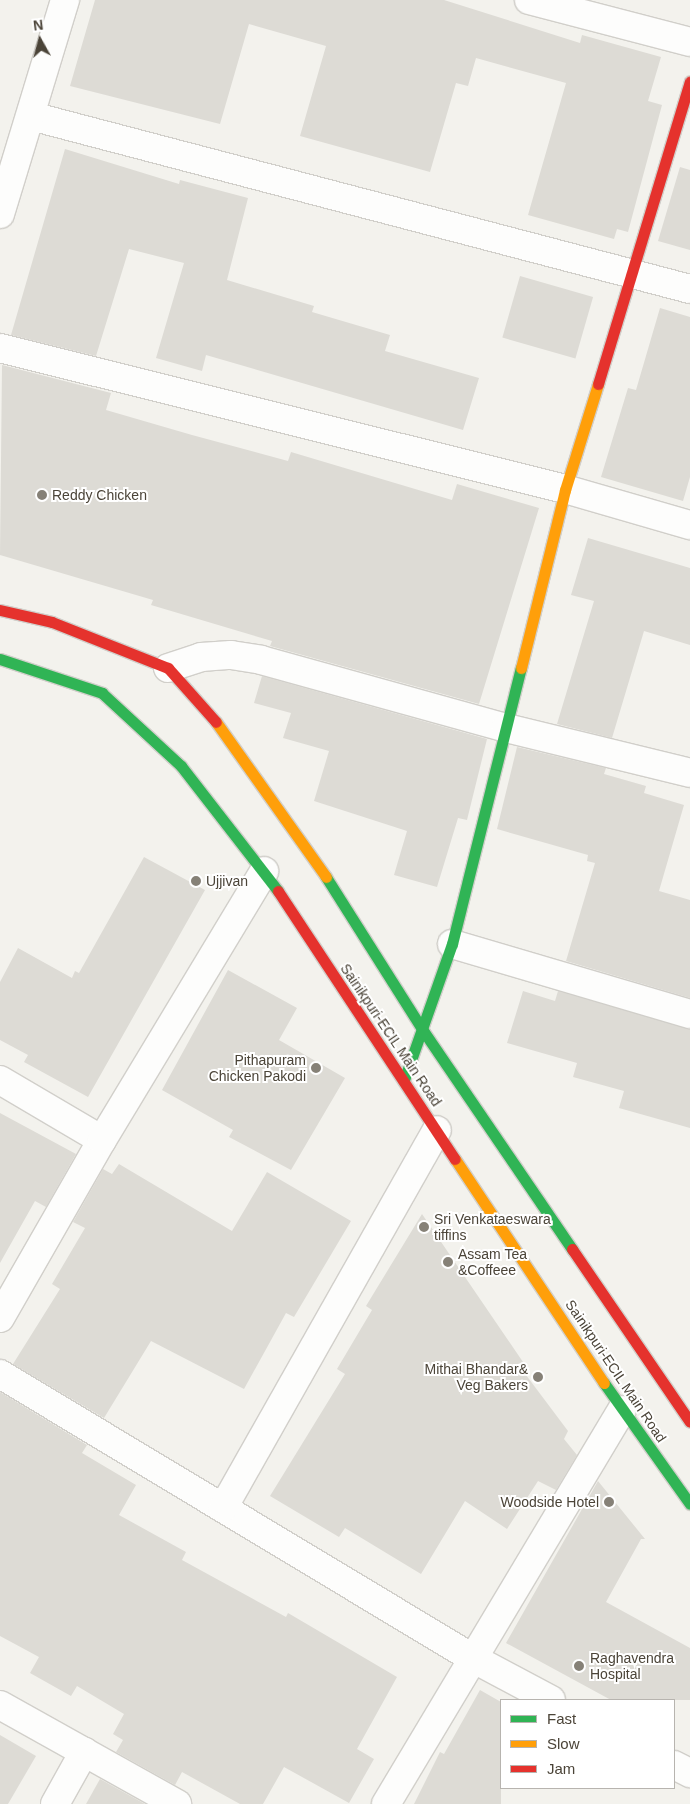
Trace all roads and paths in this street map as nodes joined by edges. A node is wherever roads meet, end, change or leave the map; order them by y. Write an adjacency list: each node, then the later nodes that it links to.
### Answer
1 (65, 0): 5 (street)
2 (529, 0): 3 (street)
3 (690, 42)
4 (690, 82): 7 (main road)
5 (30, 116): 6 (street); 7 (street)
6 (0, 214)
7 (629, 276): 8 (street); 10 (main road)
8 (690, 288)
9 (0, 348): 10 (street)
10 (565, 489): 11 (street); 15 (main road)
11 (690, 524)
12 (0, 610): 14 (main road, Sainikpuri-ECIL Main Road)
13 (0, 659): 17 (main road, Sainikpuri-ECIL Main Road)
14 (168, 668): 15 (street); 20 (main road, Sainikpuri-ECIL Main Road)
15 (506, 728): 16 (street); 18 (main road)
16 (690, 772)
17 (264, 871): 22 (main road, Sainikpuri-ECIL Main Road); 24 (street)
18 (452, 944): 19 (street); 20 (main road)
19 (690, 1014)
20 (424, 1032): 22 (main road); 28 (main road, Sainikpuri-ECIL Main Road)
21 (0, 1080): 24 (street)
22 (404, 1080): 23 (main road, Sainikpuri-ECIL Main Road)
23 (437, 1130): 27 (main road, Sainikpuri-ECIL Main Road); 30 (street)
24 (102, 1140): 25 (street)
25 (0, 1318)
26 (0, 1374): 30 (street)
27 (622, 1410): 29 (main road, Sainikpuri-ECIL Main Road); 31 (street)
28 (689, 1419)
29 (690, 1504)
30 (223, 1508): 31 (street)
31 (474, 1660): 32 (street); 39 (street)
32 (549, 1699)
33 (0, 1705): 34 (street)
34 (84, 1752): 37 (street); 38 (street)
35 (675, 1766): 36 (street)
36 (690, 1773)
37 (55, 1804)
38 (176, 1804)
39 (386, 1804)

